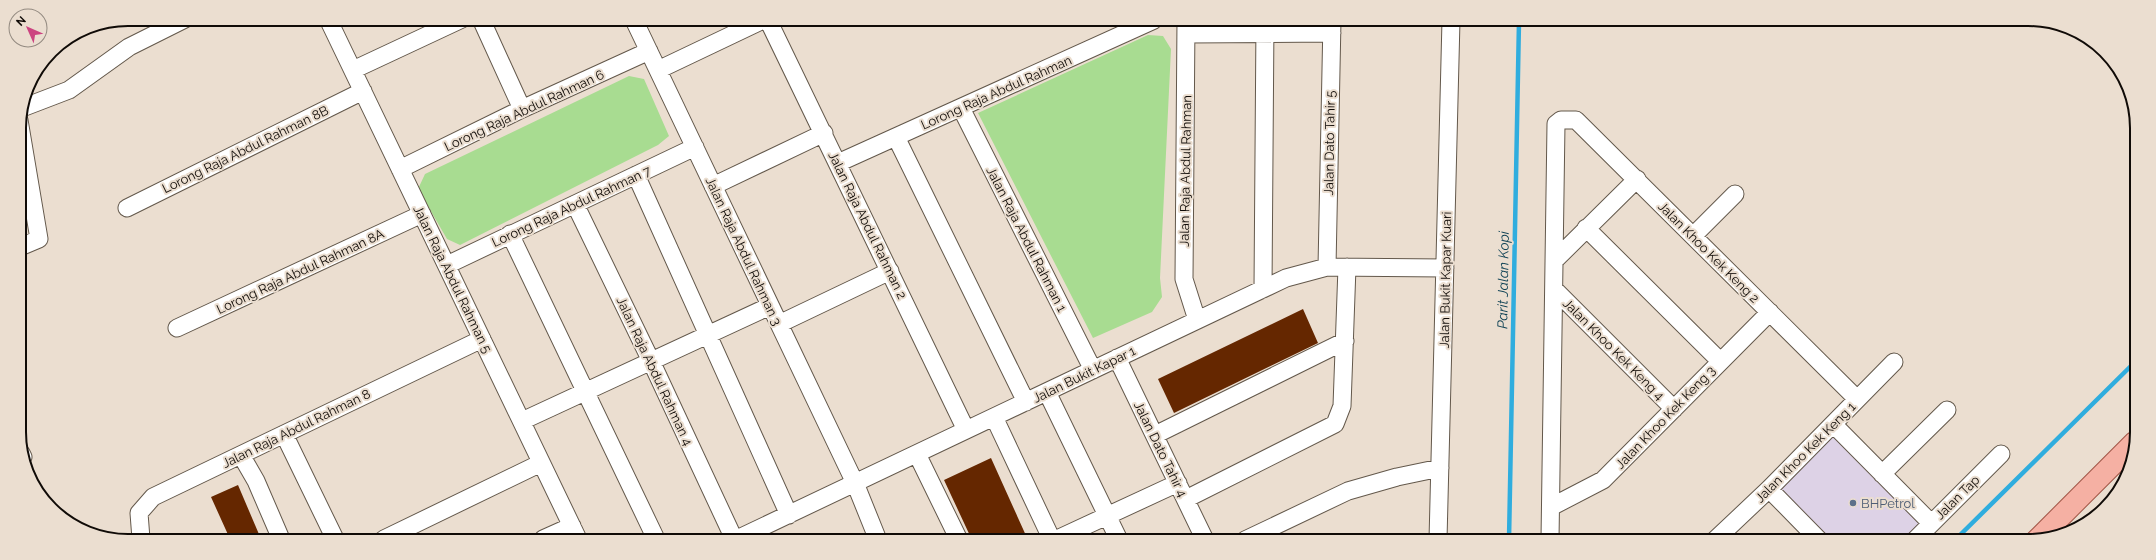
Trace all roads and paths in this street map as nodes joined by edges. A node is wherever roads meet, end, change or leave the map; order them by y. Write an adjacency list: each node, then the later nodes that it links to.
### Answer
1 (171, 26): 17 (street)
2 (331, 26): 14 (street, Jalan Raja Abdul Rahman 5)
3 (447, 26): 14 (street)
4 (484, 26): 19 (street)
5 (637, 26): 13 (street, Jalan Raja Abdul Rahman 3)
6 (750, 26): 15 (street)
7 (771, 26): 20 (street, Jalan Raja Abdul Rahman 2)
8 (1141, 26): 18 (street, Lorong Raja Abdul Rahman)
9 (1451, 26): 41 (street, Jalan Bukit Kapar Kuari)
10 (1187, 27): 11 (street); 47 (street, Jalan Raja Abdul Rahman)
11 (1265, 27): 12 (street); 43 (street)
12 (1332, 27): 39 (street, Jalan Dato Tahir 5)
13 (649, 51): 15 (street, Jalan Raja Abdul Rahman 3); 19 (street, Lorong Raja Abdul Rahman 6)
14 (353, 70): 16 (street, Jalan Raja Abdul Rahman 5)
15 (658, 70): 22 (street, Jalan Raja Abdul Rahman 3)
16 (363, 91): 25 (street, Jalan Raja Abdul Rahman 5); 31 (street, Lorong Raja Abdul Rahman 8B)
17 (28, 106)
18 (961, 108): 21 (street, Lorong Raja Abdul Rahman); 57 (street, Jalan Raja Abdul Rahman 1)
19 (522, 109): 25 (street, Lorong Raja Abdul Rahman 6)
20 (824, 133): 24 (street, Jalan Raja Abdul Rahman 2); 28 (street)
21 (896, 137): 24 (street, Lorong Raja Abdul Rahman); 61 (street)
22 (695, 147): 26 (street, Lorong Raja Abdul Rahman 7); 28 (street, Jalan Raja Abdul Rahman 3)
23 (26, 162): 36 (street)
24 (838, 164): 42 (street, Jalan Raja Abdul Rahman 2)
25 (400, 169): 32 (street, Jalan Raja Abdul Rahman 5)
26 (636, 175): 30 (street, Lorong Raja Abdul Rahman 7); 50 (street)
27 (1637, 179): 33 (street); 35 (street, Jalan Khoo Kek Keng 2); 37 (street, Jalan Khoo Kek Keng 2)
28 (713, 186): 45 (street, Jalan Raja Abdul Rahman 3)
29 (1735, 194): 35 (street)
30 (575, 204): 34 (street, Lorong Raja Abdul Rahman 7); 54 (street, Jalan Raja Abdul Rahman 4)
31 (128, 208)
32 (422, 214): 38 (street, Jalan Raja Abdul Rahman 5); 49 (street, Lorong Raja Abdul Rahman 8A)
33 (1586, 228): 37 (street); 55 (street)
34 (510, 234): 38 (street, Lorong Raja Abdul Rahman 7); 58 (street)
35 (1693, 236): 46 (street, Jalan Khoo Kek Keng 2)
36 (26, 244)
37 (1554, 261): 44 (street)
38 (447, 265): 51 (street, Jalan Raja Abdul Rahman 5)
39 (1327, 267): 40 (street, Jalan Bukit Kapar 1); 43 (street, Jalan Bukit Kapar 1)
40 (1347, 267): 41 (street, Jalan Bukit Kapar 1); 52 (street)
41 (1445, 268): 75 (street, Jalan Bukit Kapar Kuari)
42 (890, 271): 48 (street); 67 (street, Jalan Raja Abdul Rahman 2)
43 (1262, 289): 47 (street, Jalan Bukit Kapar 1)
44 (1554, 289): 62 (street, Jalan Khoo Kek Keng 4); 81 (street)
45 (770, 306): 48 (street, Jalan Raja Abdul Rahman 3); 50 (street)
46 (1770, 312): 55 (street, Jalan Khoo Kek Keng 3); 60 (street, Jalan Khoo Kek Keng 2)
47 (1197, 320): 53 (street, Jalan Bukit Kapar 1)
48 (779, 324): 77 (street, Jalan Raja Abdul Rahman 3)
49 (177, 328)
50 (708, 334): 54 (street); 82 (street)
51 (482, 339): 65 (street, Jalan Raja Abdul Rahman 5); 68 (street, Jalan Raja Abdul Rahman 8)
52 (1344, 341): 69 (street); 80 (street)
53 (1118, 358): 57 (street, Jalan Bukit Kapar 1); 69 (street, Jalan Dato Tahir 4)
54 (651, 361): 58 (street); 92 (street, Jalan Raja Abdul Rahman 4)
55 (1720, 361): 62 (street, Jalan Khoo Kek Keng 3)
56 (1894, 362): 60 (street, Jalan Khoo Kek Keng 1)
57 (1093, 370): 59 (street, Jalan Bukit Kapar 1)
58 (586, 391): 65 (street); 91 (street)
59 (1047, 392): 61 (street, Jalan Bukit Kapar 1); 83 (street)
60 (1857, 399): 66 (street, Jalan Khoo Kek Keng 1)
61 (1026, 402): 64 (street, Jalan Bukit Kapar 1)
62 (1674, 409): 81 (street, Jalan Khoo Kek Keng 3)
63 (1947, 410): 76 (street)
64 (994, 417): 67 (street, Jalan Bukit Kapar 1); 96 (street)
65 (522, 421): 74 (street, Jalan Raja Abdul Rahman 5)
66 (1833, 424): 76 (street); 79 (street, Jalan Khoo Kek Keng 1)
67 (966, 430): 71 (street, Jalan Bukit Kapar 1)
68 (284, 434): 73 (street, Jalan Raja Abdul Rahman 8); 89 (street)
69 (1155, 435): 78 (street, Jalan Dato Tahir 4)
70 (2129, 448): 86 (main road)
71 (917, 454): 77 (street, Jalan Bukit Kapar 1); 95 (street)
72 (2001, 454): 84 (street, Jalan Tap)
73 (241, 455): 87 (street, Jalan Raja Abdul Rahman 8); 88 (street)
74 (542, 463): 85 (street, Jalan Raja Abdul Rahman 5); 90 (street)
75 (1440, 468): 100 (street); 101 (street, Jalan Bukit Kapar Kuari)
76 (1882, 474): 84 (street)
77 (855, 483): 82 (street, Jalan Bukit Kapar 1); 94 (street, Jalan Raja Abdul Rahman 3)
78 (1178, 483): 80 (street, Jalan Dato Tahir 4); 83 (street)
79 (1769, 489): 103 (street, Jalan Khoo Kek Keng 1); 104 (street)
80 (1186, 499): 99 (street, Jalan Dato Tahir 4)
81 (1551, 507): 102 (street)
82 (789, 515): 93 (street, Jalan Bukit Kapar 1)
83 (1107, 516): 97 (street); 98 (street)
84 (1931, 523): 105 (street, Jalan Tap)
85 (575, 533)
86 (2044, 533)
87 (140, 534)
88 (279, 534)
89 (333, 534)
90 (394, 534)
91 (654, 534)
92 (733, 534)
93 (749, 534)
94 (876, 534)
95 (955, 534)
96 (1051, 534)
97 (1067, 534)
98 (1116, 534)
99 (1202, 534)
100 (1258, 534)
101 (1438, 534)
102 (1550, 534)
103 (1721, 534)
104 (1811, 534)
105 (1921, 534)

